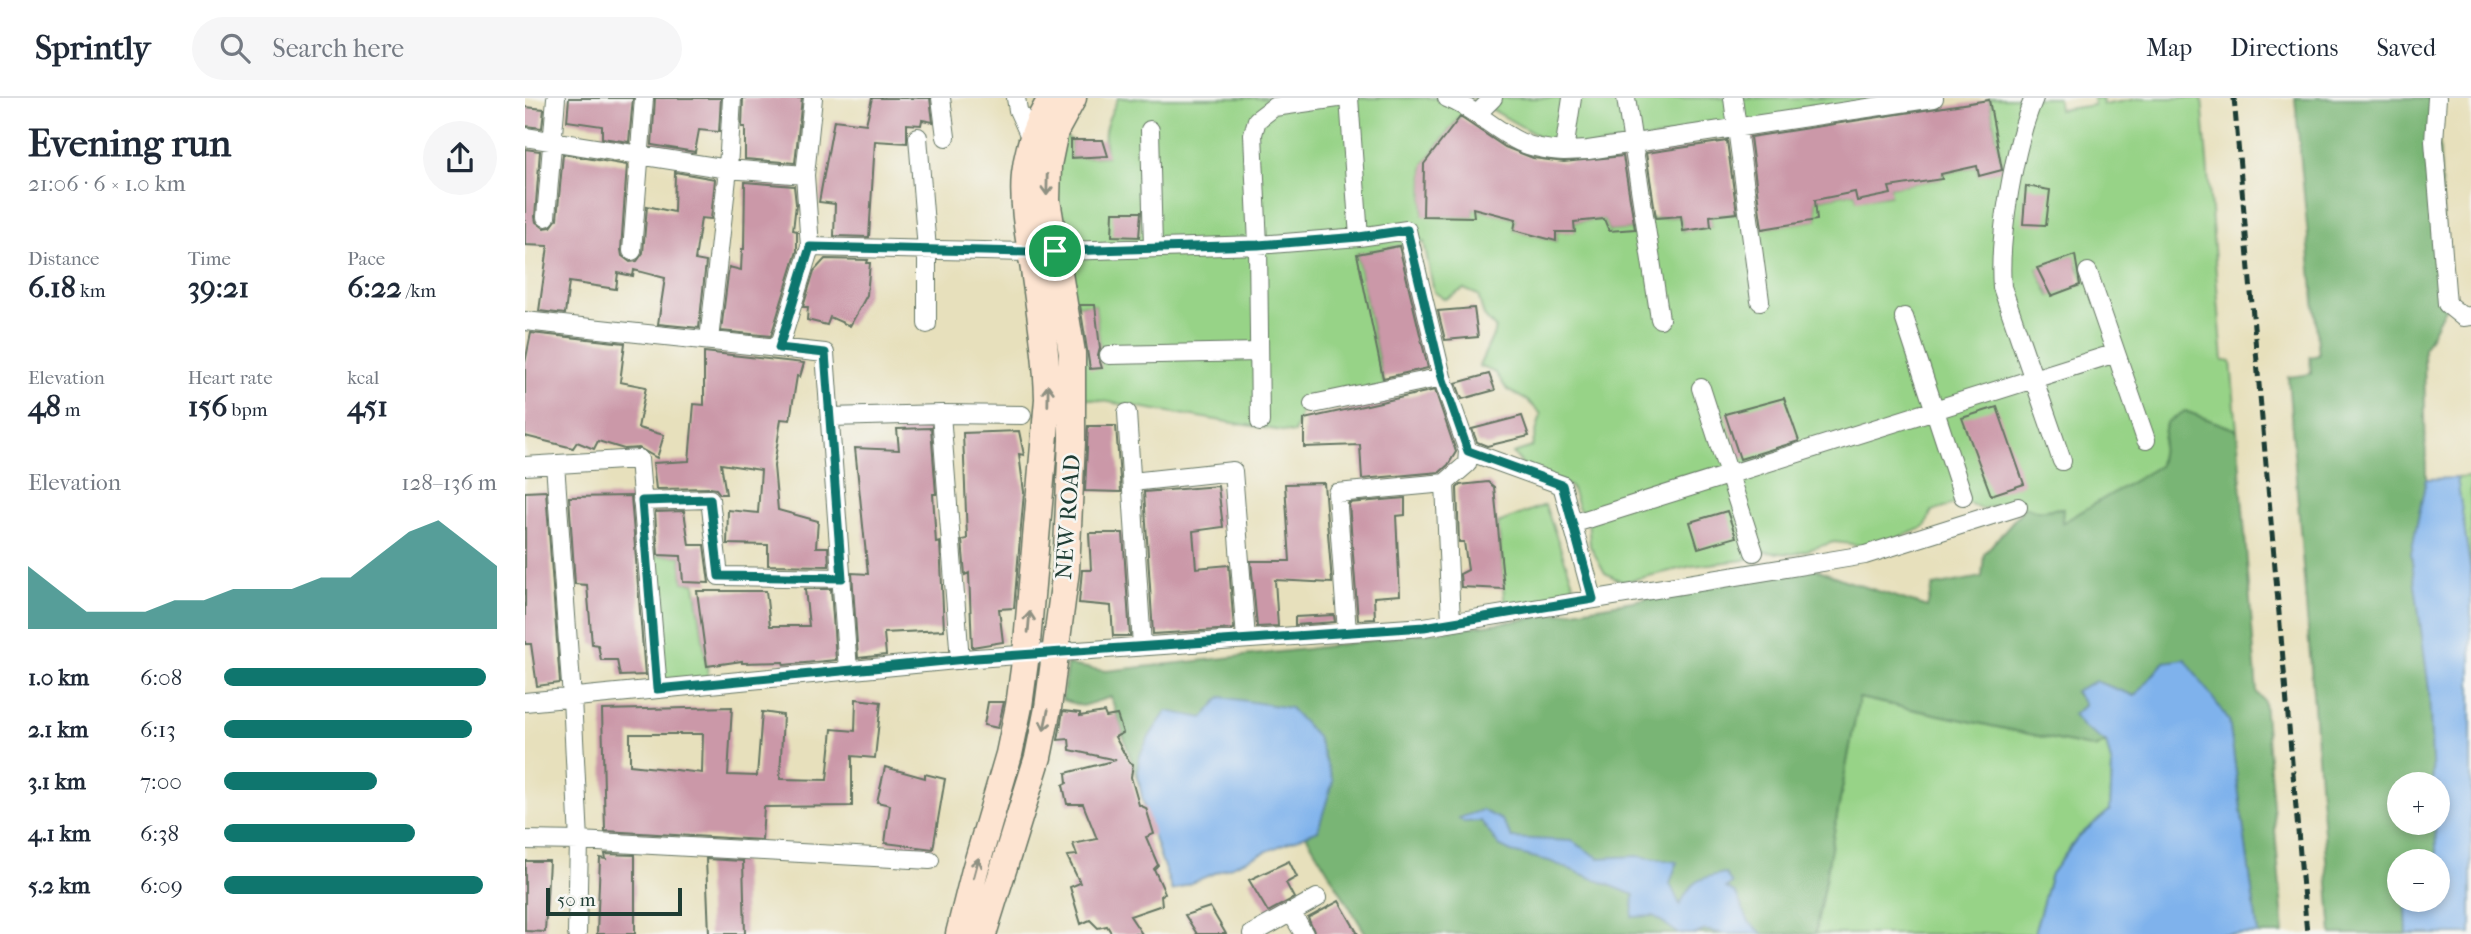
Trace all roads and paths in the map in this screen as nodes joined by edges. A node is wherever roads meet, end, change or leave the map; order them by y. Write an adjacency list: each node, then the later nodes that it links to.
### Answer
1 (556, 98): 25 (street)
2 (645, 98): 29 (street)
3 (731, 98): 30 (street)
4 (813, 98): 31 (street)
5 (941, 98): 24 (street)
6 (1016, 98): 26 (street)
7 (1052, 98): 26 (main road, NEW ROAD)
8 (1073, 98): 26 (main road, NEW ROAD)
9 (1338, 98): 34 (street)
10 (1349, 98): 33 (street)
11 (1447, 98): 19 (street)
12 (1493, 98): 19 (street)
13 (1572, 98): 28 (street)
14 (1626, 98): 27 (street)
15 (1733, 98): 20 (street)
16 (1934, 98): 20 (street)
17 (2034, 98): 53 (street)
18 (2437, 98): 42 (street)
19 (1477, 114): 28 (street)
20 (1737, 128): 27 (street); 41 (street)
21 (1150, 130): 36 (street)
22 (525, 137): 25 (street)
23 (918, 137): 37 (street)
24 (946, 137)
25 (553, 141): 29 (street); 32 (street)
26 (1042, 144): 39 (main road, NEW ROAD)
27 (1633, 144): 28 (street); 44 (street)
28 (1564, 151)
29 (640, 155): 30 (street); 38 (street)
30 (728, 169): 31 (street); 47 (street)
31 (805, 175): 35 (street)
32 (546, 218)
33 (1359, 237): 34 (street); 52 (street)
34 (1258, 245): 36 (street); 49 (street)
35 (810, 247): 37 (street); 48 (street)
36 (1153, 248): 39 (street)
37 (927, 250): 39 (street); 46 (street)
38 (632, 251)
39 (1043, 252): 81 (main road, NEW ROAD); 82 (main road, NEW ROAD, one-way to 39)
40 (2088, 272): 50 (street)
41 (1760, 301)
42 (2471, 316)
43 (1904, 317): 56 (street)
44 (1660, 319)
45 (525, 320): 47 (street)
46 (927, 324)
47 (709, 340): 48 (street)
48 (779, 348): 60 (street)
49 (1259, 352): 51 (street); 61 (street)
50 (2116, 353): 53 (street); 62 (street)
51 (1109, 355)
52 (1442, 377): 55 (street); 63 (street)
53 (2034, 379): 56 (street); 64 (street)
54 (1701, 388): 67 (street)
55 (1313, 404)
56 (1935, 410): 67 (street); 70 (street)
57 (1127, 413): 68 (street)
58 (941, 414): 59 (street); 60 (street); 83 (street)
59 (1022, 415)
60 (830, 416): 75 (street)
61 (1260, 422)
62 (2146, 440)
63 (1468, 451): 69 (street); 73 (street)
64 (2061, 461)
65 (555, 464): 66 (street); 71 (street); 86 (street)
66 (525, 466)
67 (1729, 475): 73 (street); 74 (street)
68 (1132, 482): 79 (street); 80 (street)
69 (1444, 483): 77 (street); 78 (street)
70 (1963, 496)
71 (642, 501): 75 (street); 85 (street)
72 (2018, 507): 76 (street)
73 (1572, 524): 76 (street)
74 (1754, 552)
75 (842, 578): 84 (street)
76 (1593, 599): 77 (street)
77 (1451, 622): 78 (street)
78 (1347, 632): 79 (street)
79 (1246, 639): 80 (street)
80 (1142, 646): 81 (street)
81 (1055, 652): 82 (street); 95 (main road, NEW ROAD, one-way to 95)
82 (1026, 654): 83 (street); 94 (main road, NEW ROAD, one-way to 82)
83 (960, 660): 84 (street)
84 (848, 670): 85 (street)
85 (657, 689): 86 (street)
86 (572, 698): 87 (street); 89 (street)
87 (525, 702)
88 (525, 840): 89 (street)
89 (579, 841): 90 (street); 93 (street)
90 (930, 860)
91 (1317, 898): 92 (street)
92 (1291, 912): 96 (street); 97 (street)
93 (577, 934)
94 (959, 934)
95 (983, 934)
96 (1252, 934)
97 (1304, 934)

